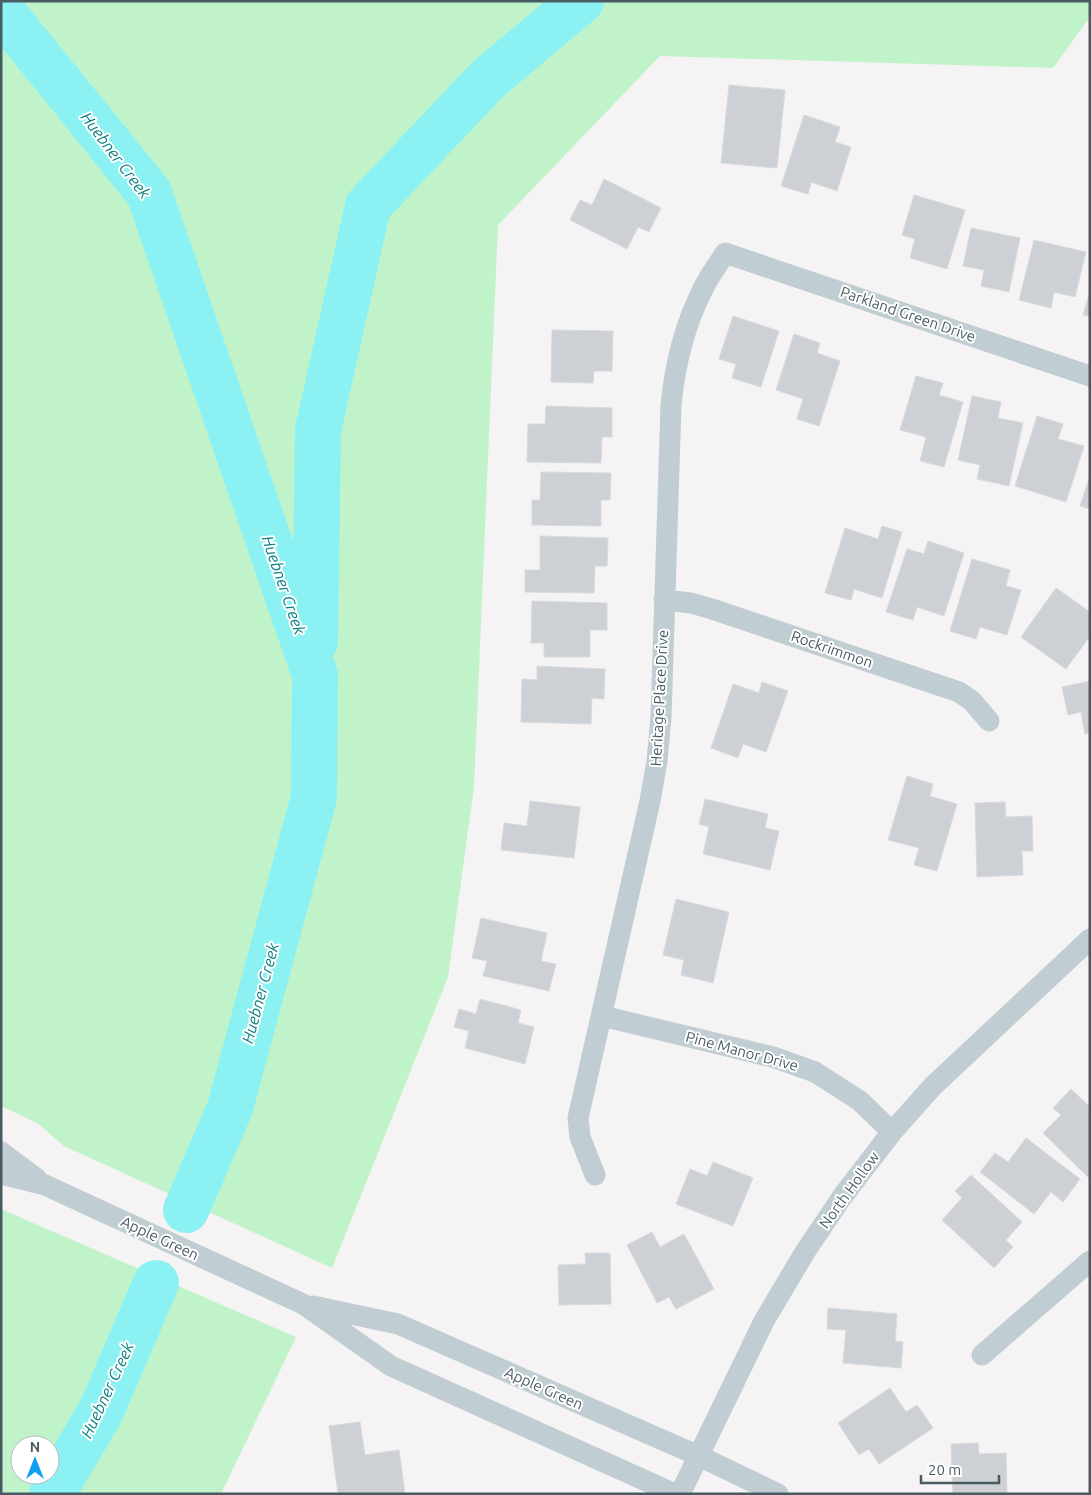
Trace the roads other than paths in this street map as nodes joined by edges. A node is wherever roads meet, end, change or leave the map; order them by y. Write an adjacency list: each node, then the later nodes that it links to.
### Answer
1 (725, 252): 2 (street, Parkland Green Drive); 3 (street, Heritage Place Drive)
2 (1090, 376)
3 (664, 600): 4 (street, Rockrimmon); 6 (street, Heritage Place Drive)
4 (989, 721)
5 (1089, 943): 7 (street, North Hollow)
6 (602, 1016): 7 (street, Pine Manor Drive); 10 (street, Heritage Place Drive)
7 (892, 1132): 15 (street, North Hollow)
8 (1, 1152): 11 (street, Apple Green)
9 (1, 1174): 11 (street, Apple Green)
10 (595, 1175)
11 (45, 1185): 13 (street, Apple Green)
12 (1090, 1261): 14 (street)
13 (303, 1304): 15 (street, Apple Green); 16 (street, Apple Green)
14 (982, 1355)
15 (699, 1456): 17 (street, North Hollow); 18 (street, Apple Green)
16 (675, 1494)
17 (680, 1494)
18 (778, 1494)

